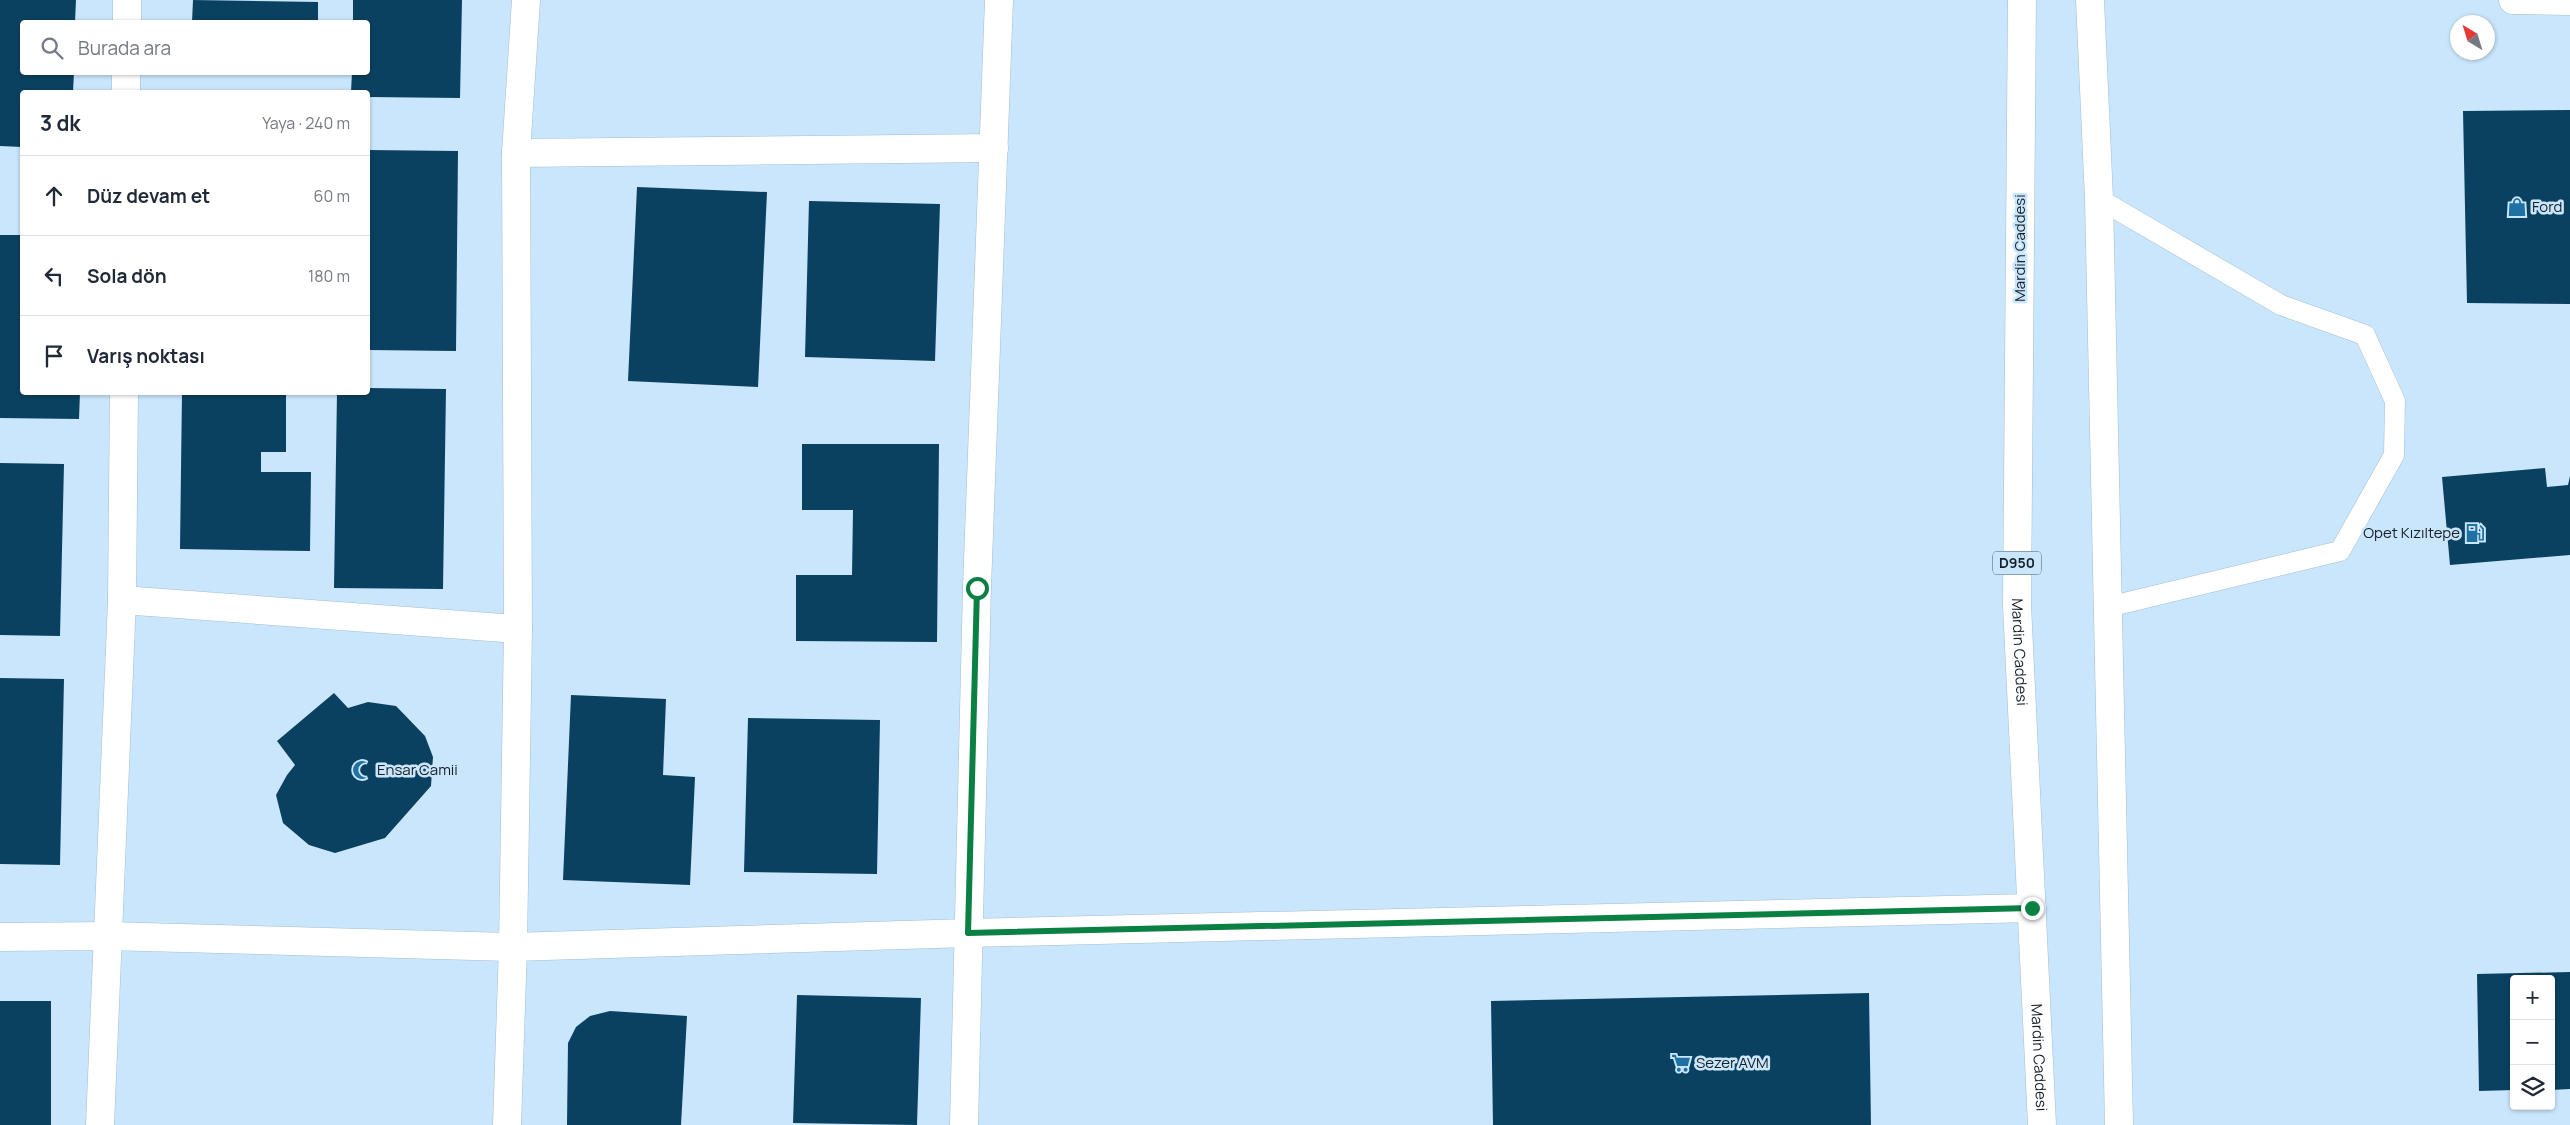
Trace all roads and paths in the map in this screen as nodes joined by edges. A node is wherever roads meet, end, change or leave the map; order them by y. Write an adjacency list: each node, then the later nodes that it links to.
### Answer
1 (127, 0): 8 (main road)
2 (526, 0): 12 (main road)
3 (999, 0): 11 (main road)
4 (2022, 0): 18 (main road, Mardin Caddesi / D950)
5 (2090, 0): 13 (main road)
6 (2513, 0): 7 (main road)
7 (2570, 1)
8 (127, 20)
9 (126, 75): 10 (main road)
10 (126, 90)
11 (994, 148): 12 (main road); 19 (main road)
12 (516, 153): 17 (main road)
13 (2099, 199): 16 (main road); 16 (lane)
14 (124, 395): 15 (main road)
15 (122, 600): 17 (main road); 20 (main road)
16 (2108, 607): 27 (main road)
17 (518, 629): 22 (main road)
18 (2032, 908): 19 (main road); 26 (main road, Mardin Caddesi / D950)
19 (968, 933): 22 (main road); 25 (main road)
20 (107, 936): 21 (main road); 22 (main road); 23 (main road)
21 (0, 937)
22 (513, 947): 24 (main road)
23 (100, 1125)
24 (507, 1125)
25 (964, 1125)
26 (2042, 1125)
27 (2120, 1125)

